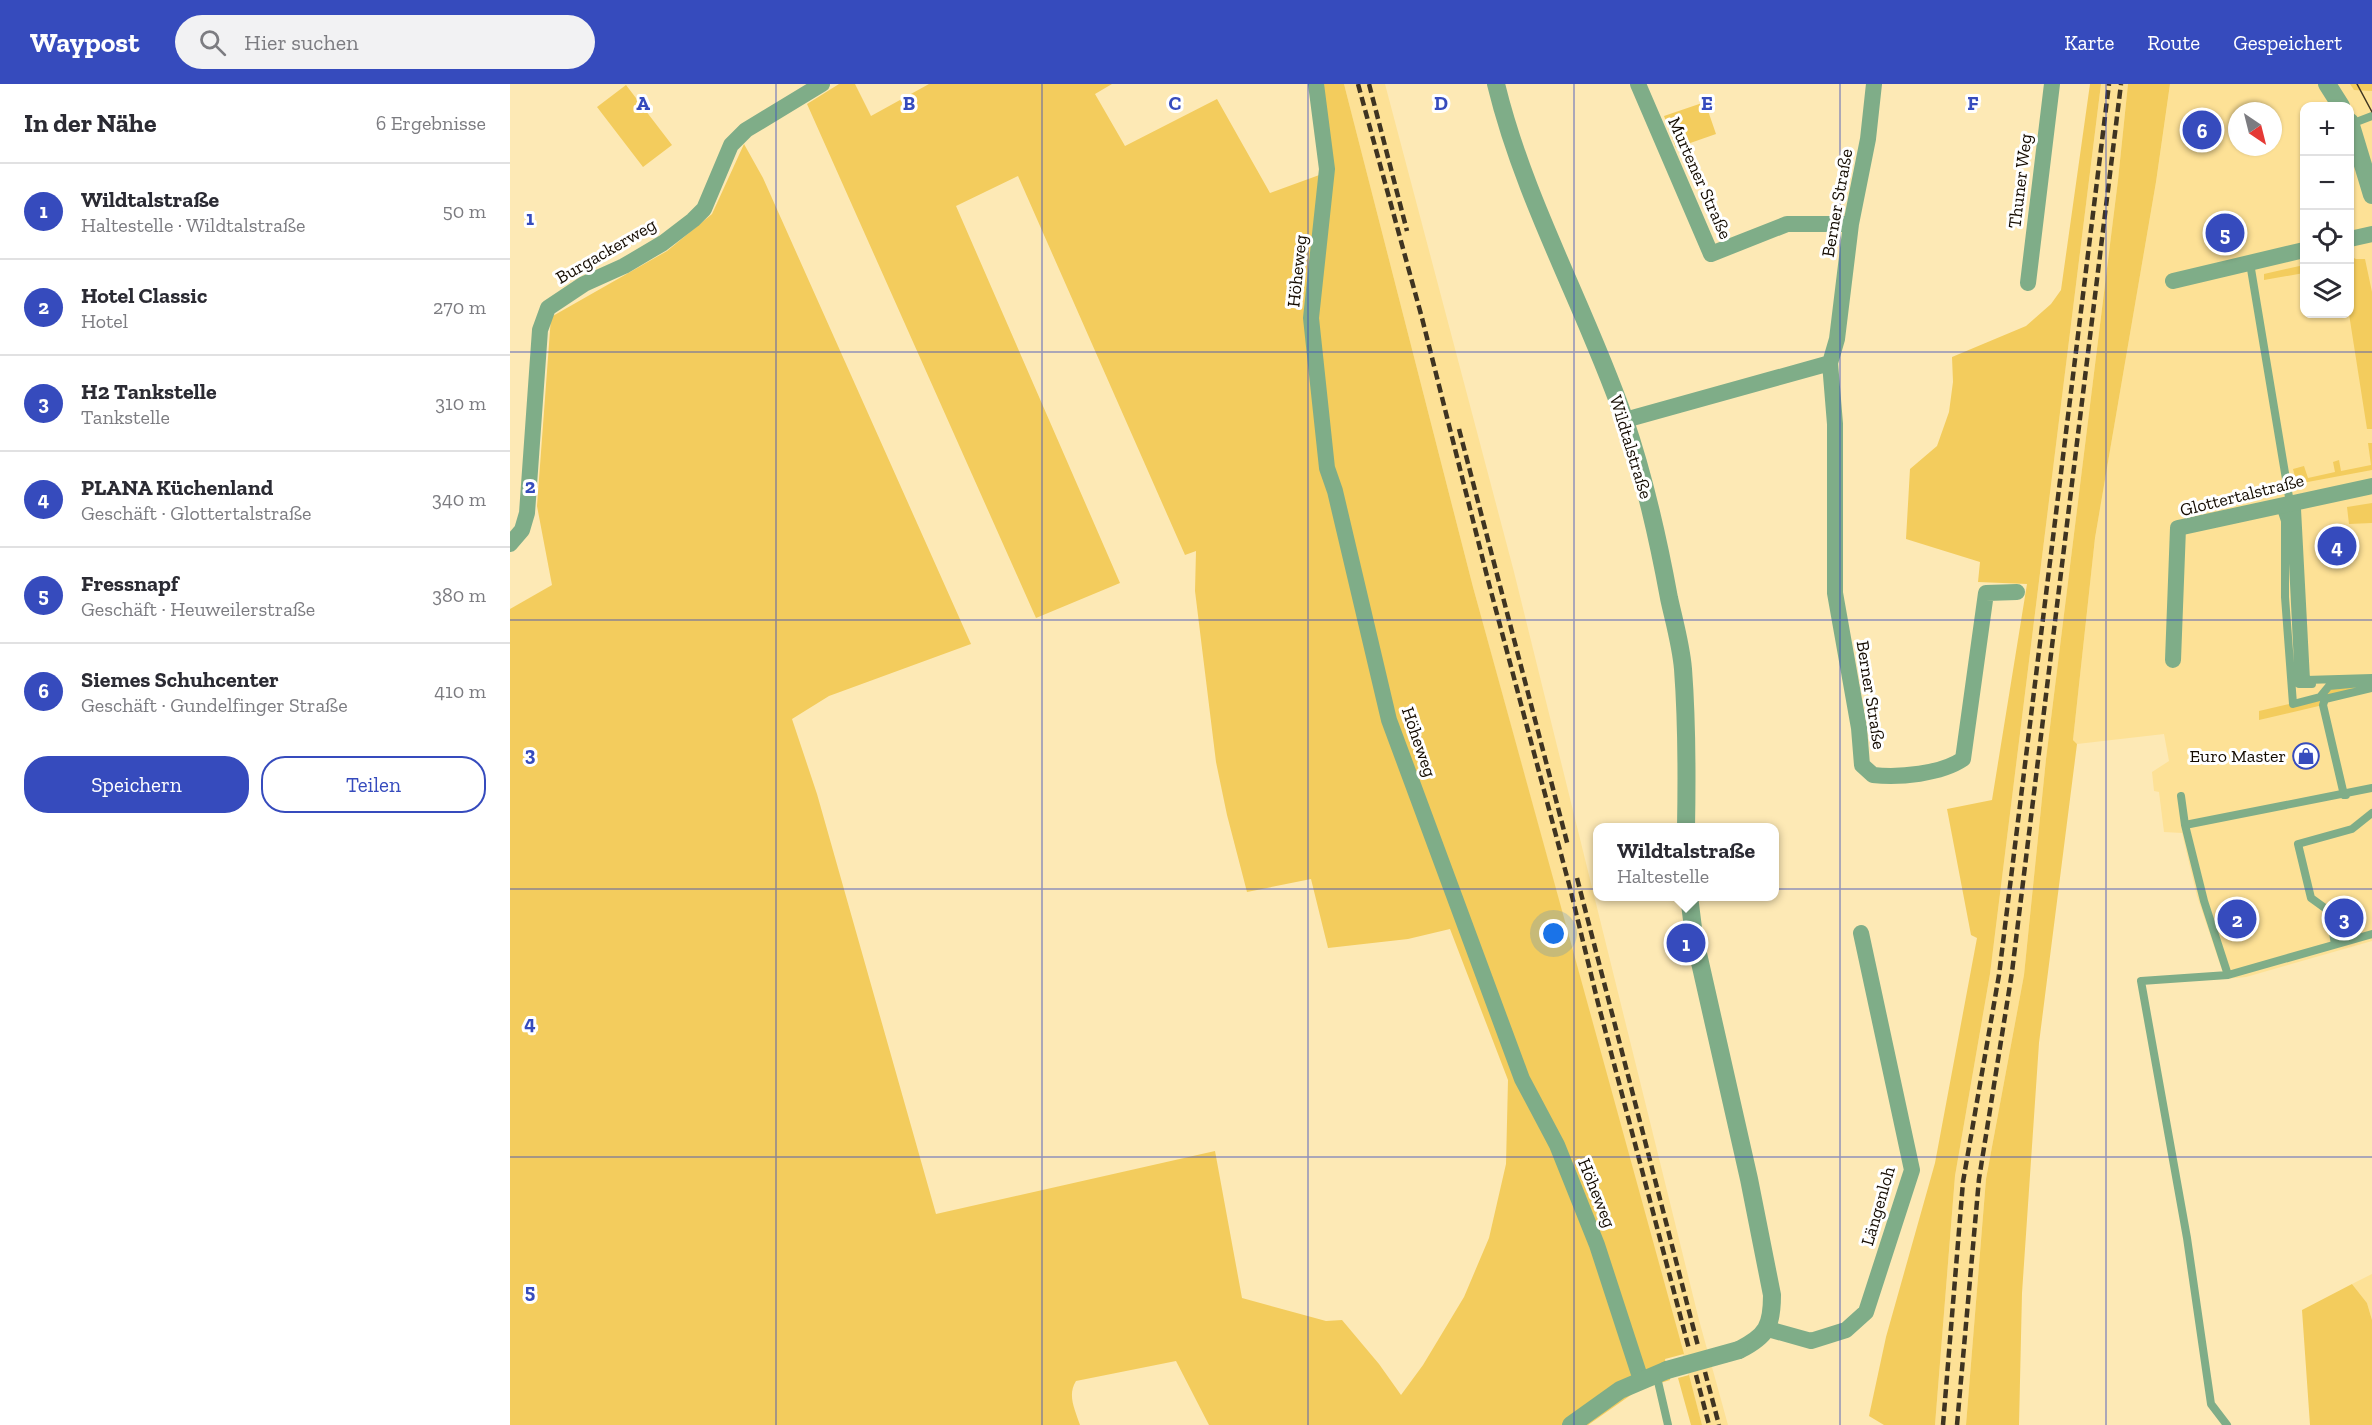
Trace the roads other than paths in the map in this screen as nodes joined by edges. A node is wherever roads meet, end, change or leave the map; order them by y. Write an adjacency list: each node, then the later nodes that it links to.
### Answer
1 (822, 84): 24 (street, Burgackerweg)
2 (1316, 84): 41 (street, Höheweg)
3 (1496, 84): 21 (street, Wildtalstraße)
4 (1638, 84): 13 (street, Murtener Straße)
5 (1874, 84): 13 (street, Berner Straße)
6 (2052, 84): 19 (street, Thuner Weg)
7 (2327, 84): 8 (street)
8 (2338, 102)
9 (2372, 116): 10 (lane)
10 (2354, 122)
11 (2354, 136): 12 (street)
12 (2372, 195)
13 (1851, 224): 20 (street, Berner Straße)
14 (2372, 234): 15 (street)
15 (2354, 238)
16 (2300, 251): 17 (street)
17 (2250, 263): 18 (street); 23 (lane)
18 (2173, 281)
19 (2028, 283)
20 (1830, 363): 21 (street); 25 (street, Berner Straße)
21 (1625, 420): 33 (street, Wildtalstraße)
22 (2372, 486): 23 (street, Glottertalstraße)
23 (2290, 507): 26 (street, Glottertalstraße); 27 (lane); 27 (lane)
24 (510, 544)
25 (2017, 592)
26 (2173, 660)
27 (2372, 680)
28 (2372, 688): 30 (lane)
29 (2372, 789): 30 (lane)
30 (2344, 793): 34 (lane)
31 (2181, 795): 34 (lane)
32 (2372, 813): 38 (lane)
33 (1686, 823)
34 (2185, 825): 39 (lane)
35 (1690, 901): 40 (street)
36 (1861, 933): 40 (street, Längenloh)
37 (2372, 934): 38 (lane)
38 (2336, 944): 39 (lane)
39 (2228, 975): 44 (lane)
40 (1768, 1329): 41 (street, bridge)
41 (1655, 1375): 42 (street); 43 (lane)
42 (1571, 1425)
43 (1668, 1425)
44 (2227, 1425)

